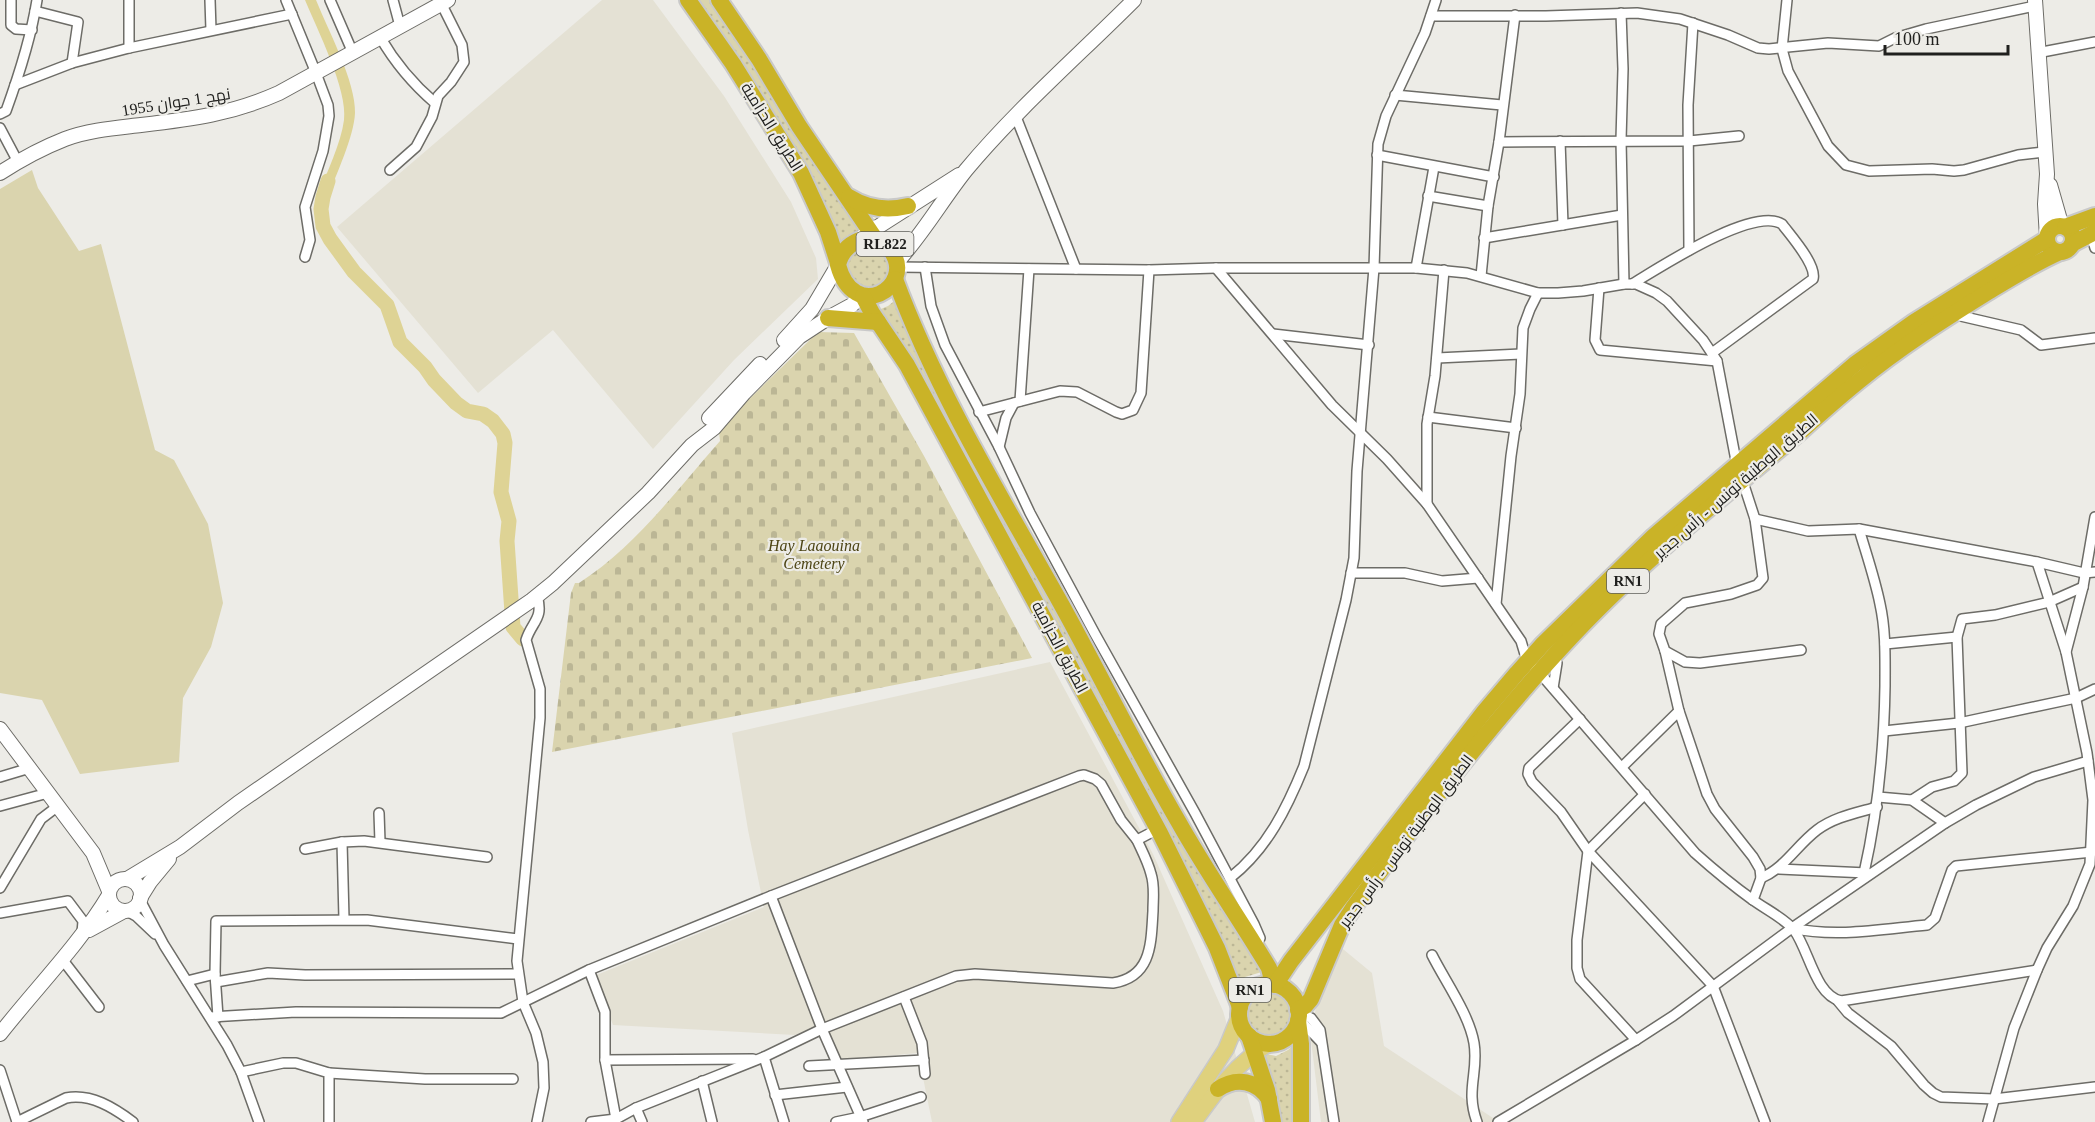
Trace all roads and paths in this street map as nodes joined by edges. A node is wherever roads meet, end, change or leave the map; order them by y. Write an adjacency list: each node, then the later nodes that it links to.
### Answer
1 (11, 0): 22 (street)
2 (37, 0): 15 (street)
3 (129, 0): 26 (street)
4 (210, 0): 23 (street)
5 (286, 0): 17 (street)
6 (330, 0): 29 (street)
7 (393, 0): 21 (street)
8 (688, 0): 68 (highway, الطريق الحزامية)
9 (719, 0): 53 (highway, الطريق الحزامية)
10 (1134, 0): 37 (main road, RL822)
11 (1436, 0): 19 (street)
12 (1787, 0): 27 (street)
13 (445, 2): 21 (main road, نهج 1 جوان 1955); 34 (street)
14 (2035, 3): 27 (street); 28 (main road)
15 (35, 11): 22 (street); 30 (street)
16 (1621, 13): 18 (street); 20 (street); 40 (street)
17 (292, 14): 23 (street); 31 (street)
18 (1515, 15): 19 (street); 35 (street)
19 (1431, 16): 33 (street)
20 (1693, 23): 27 (street); 42 (street)
21 (400, 26): 24 (main road, نهج 1 جوان 1955)
22 (32, 30): 32 (street)
23 (211, 30): 26 (street)
24 (380, 37): 29 (main road, نهج 1 جوان 1955); 34 (street)
25 (2095, 42): 28 (street)
26 (129, 48): 30 (street)
27 (1782, 49): 44 (street)
28 (2037, 53): 44 (main road)
29 (348, 56): 31 (main road, نهج 1 جوان 1955)
30 (72, 63): 32 (street)
31 (323, 70): 46 (main road, نهج 1 جوان 1955); 67 (street)
32 (15, 85): 36 (street)
33 (1395, 96): 35 (street); 45 (street)
34 (435, 103): 48 (street)
35 (1502, 105): 43 (street)
36 (0, 114)
37 (1016, 117): 49 (main road, RL822); 75 (street)
38 (0, 128): 46 (street)
39 (1739, 136): 42 (street)
40 (1621, 140): 41 (street); 42 (street); 57 (street)
41 (1560, 141): 43 (street); 59 (street)
42 (1689, 141): 66 (street)
43 (1499, 142): 52 (street)
44 (2044, 152): 51 (main road)
45 (1377, 155): 47 (street); 71 (street)
46 (18, 162): 50 (main road, نهج 1 جوان 1955)
47 (1434, 167): 52 (street); 54 (street)
48 (390, 170)
49 (966, 171): 55 (main road, RL822); 73 (main road, RL822)
50 (0, 173)
51 (2047, 174): 60 (main road); 63 (main road)
52 (1494, 177): 56 (street)
53 (846, 195): 55 (highway); 61 (highway, الطريق الحزامية)
54 (1428, 196): 56 (street); 72 (street)
55 (908, 206): 61 (main road, RL822)
56 (1488, 206): 62 (street)
57 (1622, 215): 59 (street); 79 (street)
58 (2095, 216): 60 (highway, RN1)
59 (1563, 225): 62 (street)
60 (2063, 227): 63 (highway, RN1); 65 (highway)
61 (868, 237): 68 (highway, RL822); 73 (highway, الطريق الحزامية / RL822)
62 (1484, 238): 78 (street)
63 (2047, 238): 65 (highway); 99 (highway, الطريق الوطنية تونس - رأس جدير / RN1)
64 (2094, 238): 65 (highway, الطريق الوطنية تونس - رأس جدير / RN1)
65 (2066, 248): 83 (highway, الطريق الوطنية تونس - رأس جدير / RN1)
66 (1689, 249): 79 (street); 90 (street)
67 (305, 257)
68 (838, 264): 82 (highway, الطريق الحزامية / RL822); 97 (main road)
69 (925, 267): 73 (street); 74 (street); 93 (street)
70 (1216, 268): 71 (street); 76 (street); 86 (street)
71 (1374, 268): 72 (street); 88 (street)
72 (1416, 268): 77 (street)
73 (896, 269): 82 (highway, RL822); 171 (highway, الطريق الحزامية)
74 (1029, 269): 75 (street); 92 (street)
75 (1076, 270): 76 (street)
76 (1149, 270): 92 (street)
77 (1444, 270): 78 (street); 91 (street)
78 (1481, 276): 81 (street)
79 (1628, 284): 80 (street); 90 (street)
80 (1599, 288): 81 (street); 90 (street)
81 (1538, 293): 89 (street)
82 (862, 296): 84 (main road); 85 (highway, الطريق الحزامية)
83 (1952, 314): 87 (street); 99 (highway, الطريق الوطنية تونس - رأس جدير / RN1)
84 (828, 318): 85 (highway); 97 (main road)
85 (878, 322): 143 (highway, الطريق الحزامية)
86 (1274, 334): 88 (street); 96 (street)
87 (2095, 338)
88 (1369, 345): 96 (street)
89 (1521, 354): 91 (street); 95 (street)
90 (1715, 357): 99 (street)
91 (1437, 358): 94 (street)
92 (1017, 402): 93 (street); 98 (street)
93 (979, 412): 98 (street)
94 (1428, 417): 95 (street); 100 (street)
95 (1516, 428): 113 (street)
96 (1360, 432): 100 (street); 107 (street)
97 (692, 445): 111 (main road)
98 (999, 447): 156 (street)
99 (1739, 472): 102 (street); 117 (highway, الطريق الوطنية تونس - رأس جدير / RN1)
100 (1427, 504): 109 (street)
101 (2095, 517): 104 (street)
102 (1755, 519): 103 (street); 119 (street)
103 (1859, 529): 105 (street); 116 (street)
104 (2093, 536): 108 (street)
105 (2037, 562): 108 (street); 112 (street)
106 (2095, 572): 108 (street)
107 (1351, 573): 109 (street); 156 (street)
108 (2084, 573): 110 (street)
109 (1478, 578): 113 (street)
110 (2083, 587): 112 (street); 120 (street)
111 (534, 598): 147 (main road); 169 (street)
112 (2049, 602): 114 (street); 120 (street)
113 (1496, 604): 115 (street)
114 (1957, 637): 116 (street); 127 (street)
115 (1521, 641): 117 (street); 121 (street)
116 (1885, 644): 129 (street)
117 (1549, 650): 121 (highway, الطريق الوطنية تونس - رأس جدير / RN1); 122 (street)
118 (1801, 650): 119 (street)
119 (1665, 651): 125 (street)
120 (2066, 652): 124 (street)
121 (1533, 666): 122 (street); 172 (highway, الطريق الوطنية تونس - رأس جدير / RN1); 187 (highway, الطريق الوطنية تونس - رأس جدير / RN1)
122 (1552, 688): 126 (street)
123 (2095, 689): 124 (street)
124 (2076, 698): 127 (street); 130 (street)
125 (1680, 711): 131 (street); 157 (street)
126 (1580, 718): 131 (street); 149 (street)
127 (1959, 723): 129 (street); 136 (street)
128 (0, 730): 132 (main road)
129 (1884, 731): 137 (street)
130 (2090, 755): 141 (street); 142 (street)
131 (1622, 767): 135 (street)
132 (30, 768): 133 (street); 134 (main road)
133 (0, 777)
134 (48, 793): 138 (street); 139 (main road)
135 (1645, 794): 149 (street); 163 (street)
136 (1912, 800): 137 (street); 142 (street)
137 (1878, 802): 154 (street); 155 (street)
138 (0, 806)
139 (58, 806): 151 (main road); 159 (street)
140 (379, 813): 146 (street)
141 (2094, 817): 150 (street)
142 (1945, 823): 155 (street)
143 (1158, 829): 144 (street); 186 (highway, الطريق الحزامية)
144 (1137, 840): 161 (street); 182 (street)
145 (342, 842): 146 (street); 148 (street); 166 (street)
146 (380, 842): 152 (street)
147 (180, 847): 158 (main road); 162 (main road)
148 (305, 849)
149 (1588, 851): 181 (street); 192 (street)
150 (2092, 852): 153 (street); 167 (street)
151 (93, 853): 158 (main road); 160 (main road)
152 (487, 857)
153 (2093, 867): 176 (street)
154 (1779, 869): 155 (street); 157 (street)
155 (1868, 873): 167 (street)
156 (1230, 878): 171 (street)
157 (1761, 878): 163 (street)
158 (126, 879): 160 (main road); 162 (main road)
159 (0, 888)
160 (109, 893): 164 (main road); 168 (main road)
161 (771, 896): 175 (street); 189 (street)
162 (140, 899): 164 (main road); 170 (street)
163 (1753, 900): 167 (street)
164 (126, 911): 168 (main road); 170 (street)
165 (0, 913): 168 (street)
166 (344, 919): 169 (street); 178 (street)
167 (1792, 928): 181 (street); 183 (street)
168 (82, 935): 174 (main road)
169 (518, 939): 177 (street)
170 (164, 945): 179 (street)
171 (1258, 950): 172 (highway); 180 (highway, الطريق الحزامية)
172 (1298, 952): 180 (highway, الطريق الوطنية تونس - رأس جدير / RN1)
173 (1431, 955): 231 (street)
174 (62, 959): 185 (street); 190 (main road)
175 (589, 970): 184 (street); 196 (street)
176 (2037, 970): 183 (street); 211 (street)
177 (518, 974): 178 (street); 184 (street)
178 (215, 978): 179 (street); 188 (street)
179 (187, 981): 188 (street)
180 (1274, 984): 186 (highway, RN1); 187 (highway, RN1)
181 (1713, 986): 192 (street); 233 (street)
182 (904, 996): 189 (street); 197 (street)
183 (1838, 1001): 211 (street)
184 (523, 1002): 188 (street); 220 (street)
185 (99, 1007)
186 (1239, 1012): 191 (highway, RN1); 226 (main road, RN1)
187 (1298, 1015): 193 (highway, RN1); 229 (highway); 230 (street)
188 (214, 1017): 201 (street)
189 (822, 1029): 195 (street); 198 (street)
190 (0, 1034)
191 (1249, 1036): 193 (highway); 194 (highway)
192 (1636, 1040): 232 (street)
193 (1270, 1043): 194 (main road, RN1)
194 (1255, 1052): 208 (main road, RN1); 212 (highway)
195 (761, 1058): 196 (street); 205 (street); 209 (street)
196 (605, 1060): 214 (street)
197 (924, 1060): 198 (street); 203 (street)
198 (837, 1064): 199 (street); 206 (street)
199 (809, 1066)
200 (0, 1070): 216 (street)
201 (241, 1072): 202 (street); 218 (street)
202 (329, 1073): 204 (street); 219 (street)
203 (925, 1074)
204 (513, 1079)
205 (702, 1081): 213 (street); 223 (street)
206 (847, 1087): 209 (street); 215 (street)
207 (2095, 1087): 211 (street)
208 (1218, 1089): 212 (highway); 227 (main road, RN1)
209 (776, 1095): 224 (street)
210 (921, 1097): 215 (street)
211 (1994, 1099): 234 (street)
212 (1269, 1100): 228 (highway)
213 (636, 1108): 214 (street); 222 (street)
214 (616, 1119): 221 (street)
215 (862, 1120): 225 (street)
216 (17, 1122): 217 (street)
217 (132, 1122)
218 (259, 1122)
219 (329, 1122)
220 (537, 1122)
221 (591, 1122)
222 (642, 1122)
223 (712, 1122)
224 (784, 1122)
225 (836, 1122)
226 (1179, 1122)
227 (1194, 1122)
228 (1273, 1122)
229 (1301, 1122)
230 (1334, 1122)
231 (1477, 1122)
232 (1498, 1122)
233 (1765, 1122)
234 (1988, 1122)

